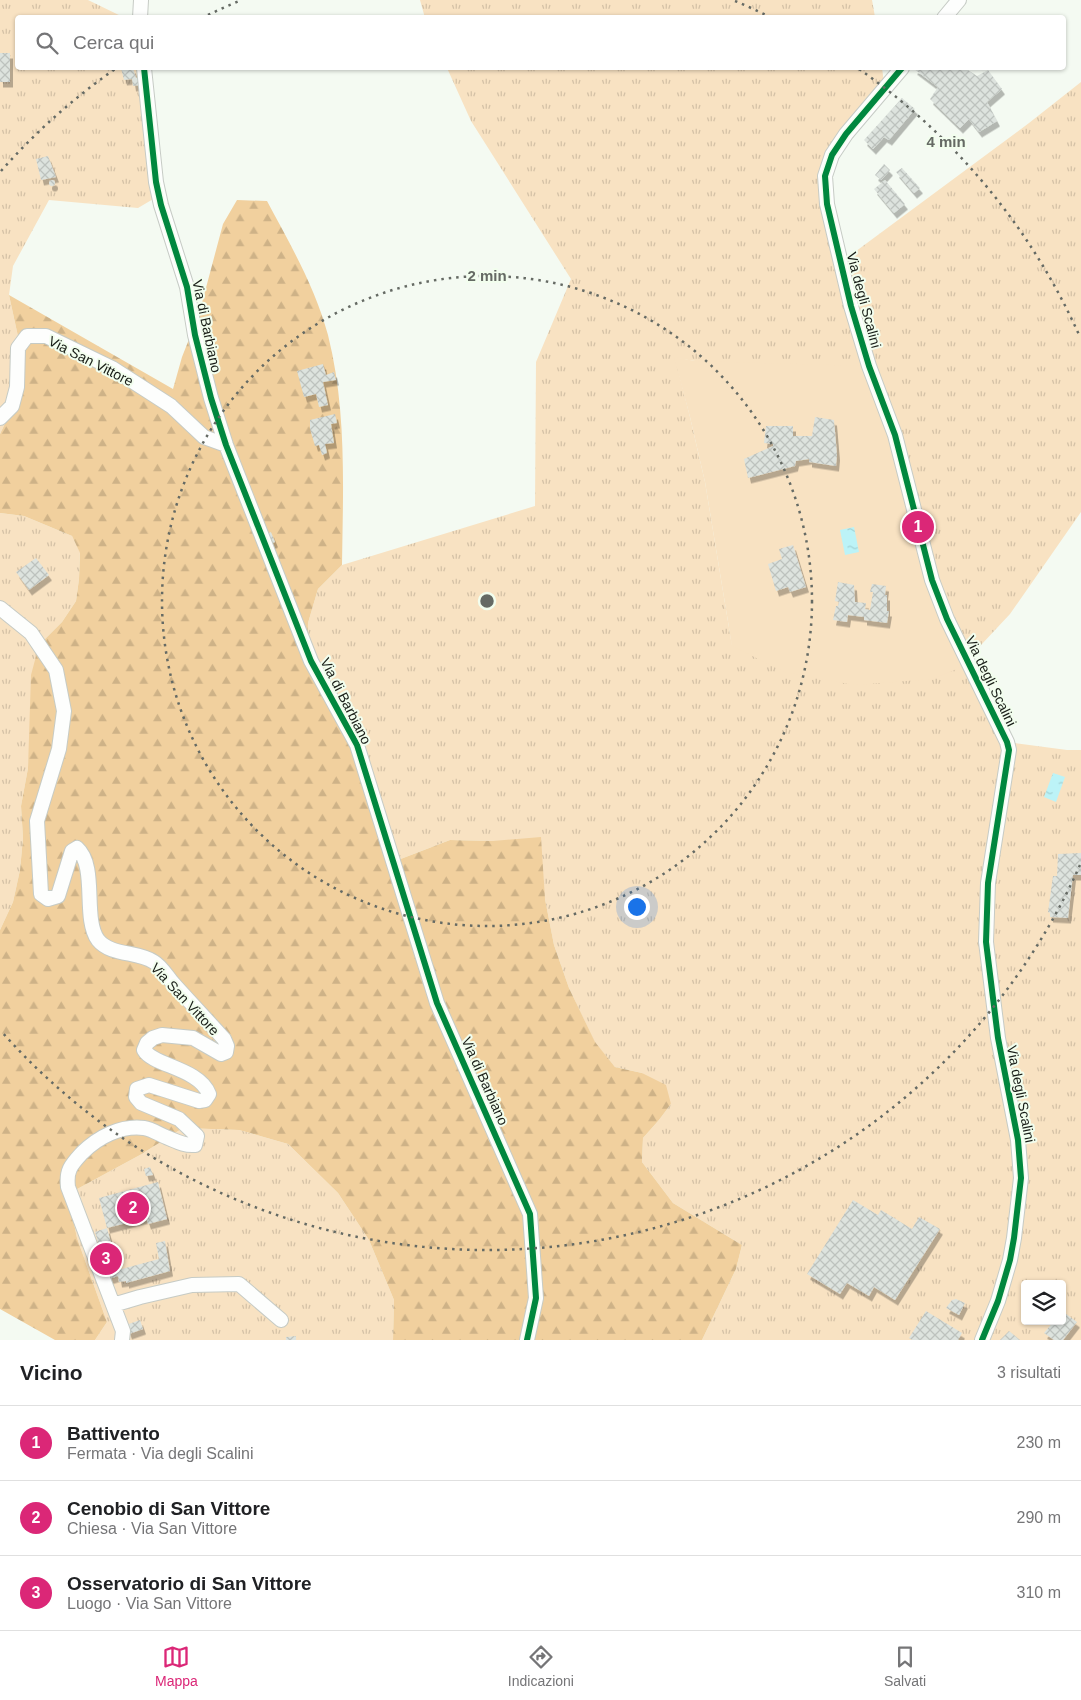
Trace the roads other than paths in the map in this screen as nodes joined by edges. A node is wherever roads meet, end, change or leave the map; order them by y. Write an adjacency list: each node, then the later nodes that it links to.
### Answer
1 (141, 0): 3 (street)
2 (959, 0): 4 (street)
3 (140, 15)
4 (946, 15)
5 (144, 70): 8 (street, Via di Barbiano)
6 (900, 70): 14 (street, Via degli Scalini)
7 (0, 418): 8 (street, Via San Vittore)
8 (226, 445): 13 (street, Via di Barbiano)
9 (0, 608): 10 (street, Via San Vittore)
10 (113, 1305): 11 (street); 12 (street, Via San Vittore)
11 (281, 1320)
12 (122, 1340)
13 (527, 1340)
14 (982, 1340)

